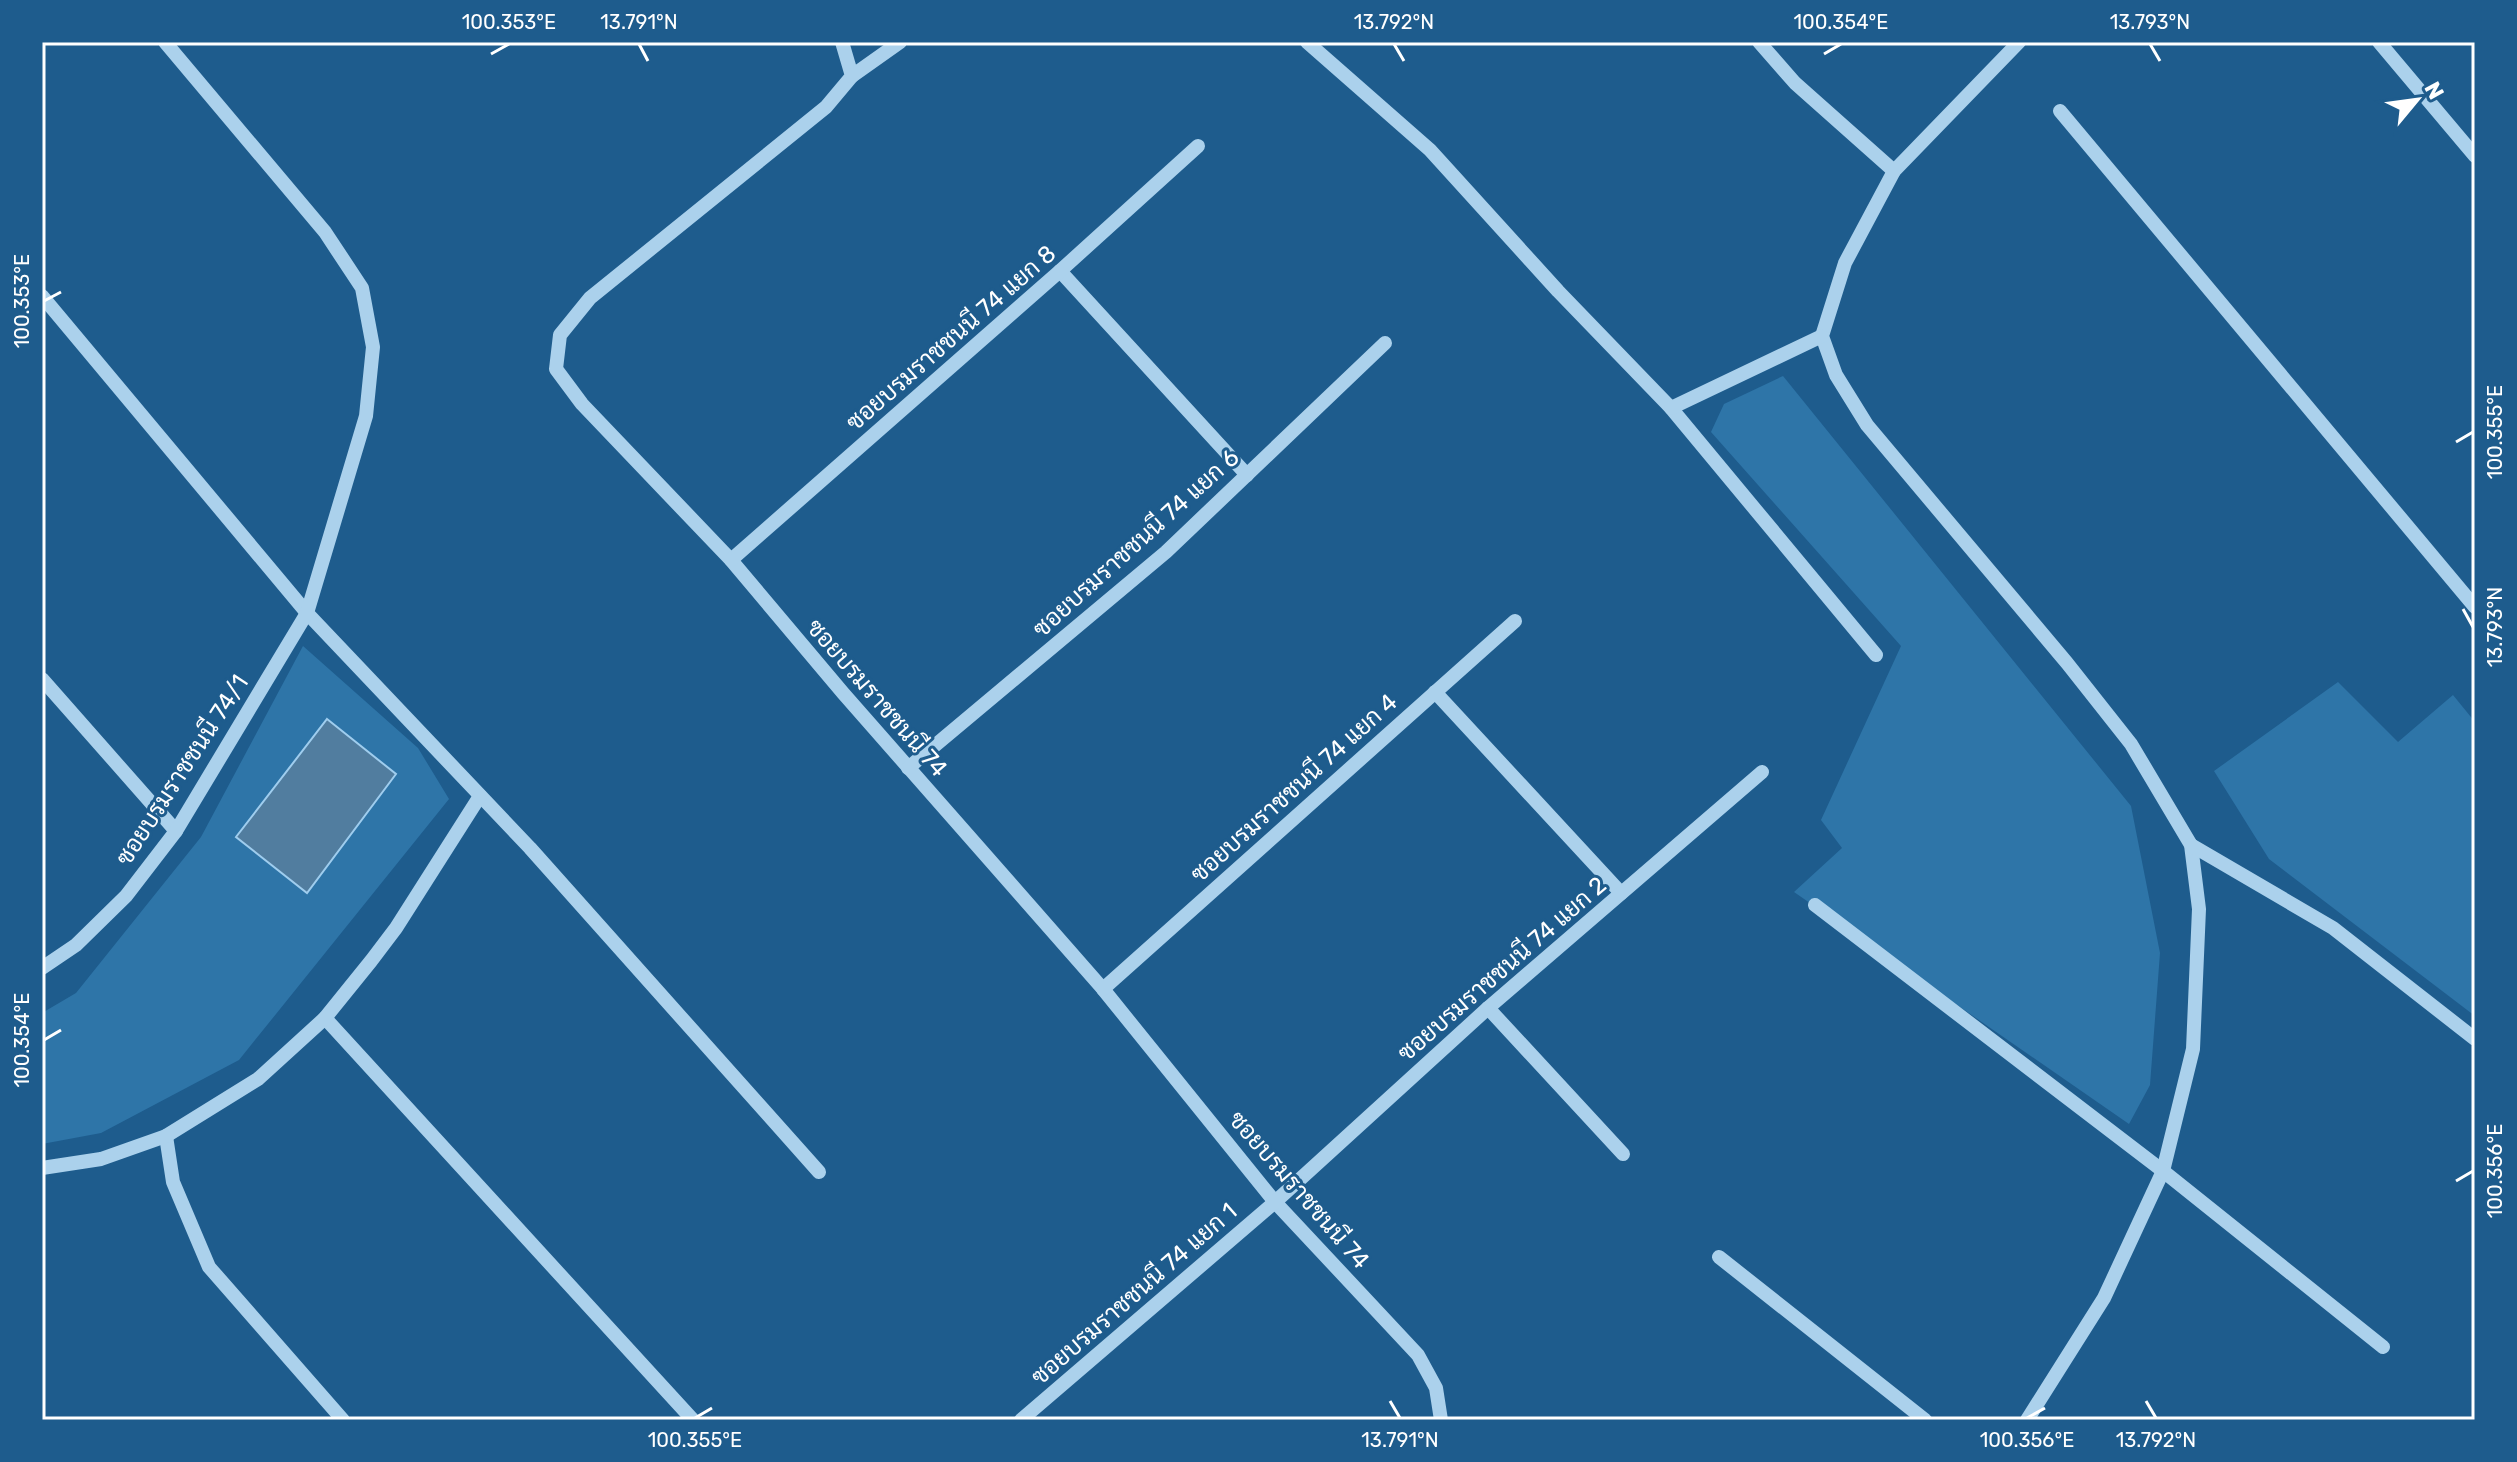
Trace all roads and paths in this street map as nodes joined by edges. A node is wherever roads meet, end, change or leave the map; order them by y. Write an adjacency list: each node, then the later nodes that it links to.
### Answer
1 (165, 42): 21 (street, ซอยบรมราชชนนี 74/1)
2 (842, 42): 8 (street)
3 (900, 42): 8 (street, ซอยบรมราชชนนี 74)
4 (1307, 42): 17 (street)
5 (1759, 42): 12 (street)
6 (2019, 42): 12 (street)
7 (2379, 42): 11 (street)
8 (852, 76): 19 (street, ซอยบรมราชชนนี 74)
9 (2060, 111): 20 (street)
10 (1198, 146): 13 (street, ซอยบรมราชชนนี 74 แยก 8)
11 (2475, 156)
12 (1894, 171): 15 (street)
13 (1060, 271): 18 (street); 19 (street, ซอยบรมราชชนนี 74 แยก 8)
14 (42, 296): 21 (street)
15 (1822, 336): 17 (street); 30 (street)
16 (1385, 343): 18 (street, ซอยบรมราชชนนี 74 แยก 6)
17 (1671, 408): 23 (street)
18 (1247, 475): 26 (street, ซอยบรมราชชนนี 74 แยก 6)
19 (731, 560): 26 (street, ซอยบรมราชชนนี 74)
20 (2475, 607)
21 (307, 613): 28 (street); 29 (street, ซอยบรมราชชนนี 74/1)
22 (1515, 621): 25 (street, ซอยบรมราชชนนี 74 แยก 4)
23 (1876, 655)
24 (42, 679): 29 (street)
25 (1435, 692): 31 (street); 34 (street, ซอยบรมราชชนนี 74 แยก 4)
26 (908, 768): 34 (street, ซอยบรมราชชนนี 74)
27 (1762, 772): 31 (street, ซอยบรมราชชนนี 74 แยก 2)
28 (480, 796): 36 (street); 42 (street)
29 (176, 831): 33 (street, ซอยบรมราชชนนี 74/1)
30 (2191, 845): 37 (street); 41 (street)
31 (1621, 893): 35 (street, ซอยบรมราชชนนี 74 แยก 2)
32 (1815, 905): 41 (street)
33 (42, 968)
34 (1103, 989): 43 (street, ซอยบรมราชชนนี 74)
35 (1488, 1008): 39 (street); 43 (street, ซอยบรมราชชนนี 74 แยก 2)
36 (325, 1018): 38 (street); 47 (street)
37 (2475, 1039)
38 (166, 1136): 40 (street); 46 (street)
39 (1623, 1154)
40 (42, 1168)
41 (2163, 1171): 45 (street); 51 (street)
42 (819, 1172)
43 (1275, 1202): 48 (street, ซอยบรมราชชนนี 74 แยก 1); 49 (street, ซอยบรมราชชนนี 74)
44 (1719, 1257): 50 (street)
45 (2383, 1347)
46 (343, 1420)
47 (693, 1420)
48 (1021, 1420)
49 (1441, 1420)
50 (1925, 1420)
51 (2027, 1420)

